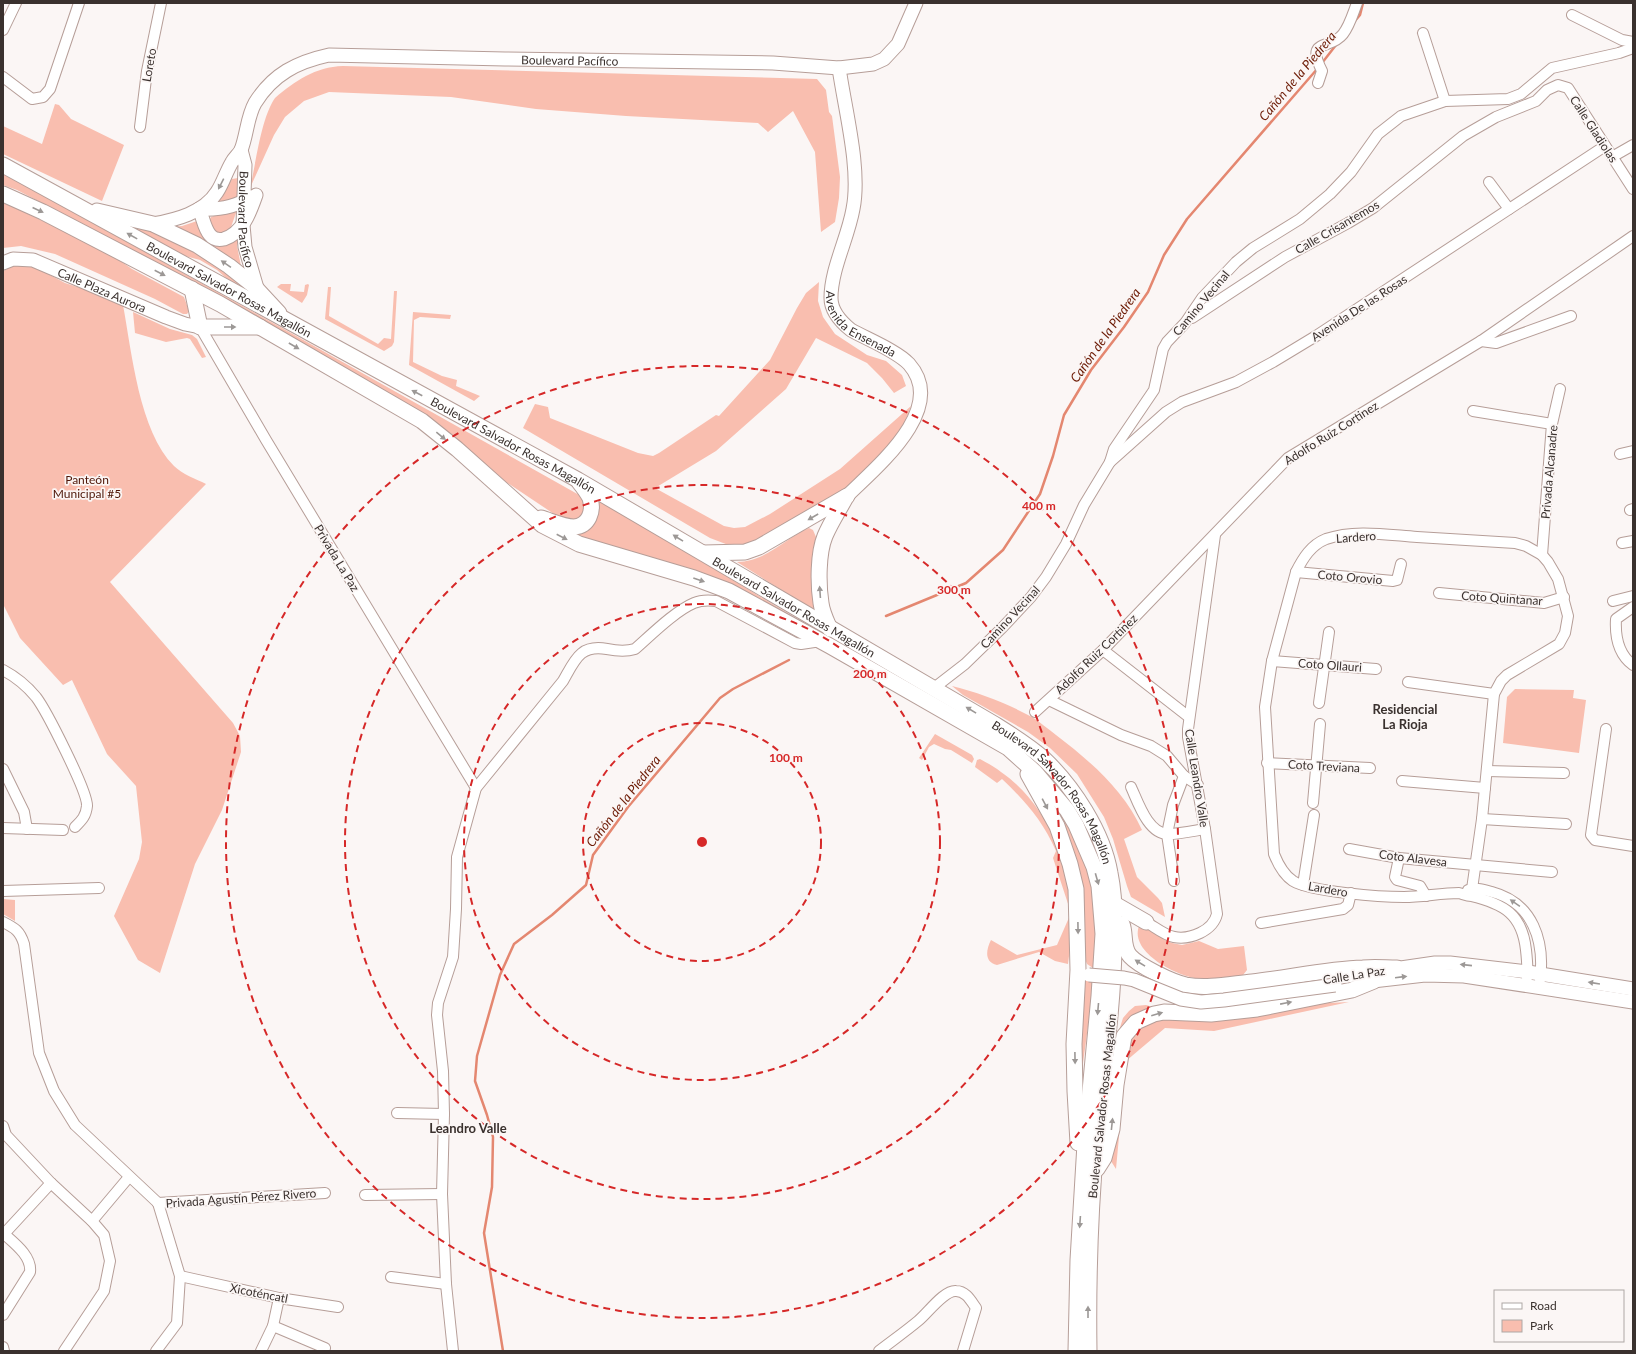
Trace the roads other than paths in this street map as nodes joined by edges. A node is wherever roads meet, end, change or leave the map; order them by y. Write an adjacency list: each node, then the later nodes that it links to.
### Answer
1 (16, 3): 7 (street)
2 (79, 3): 12 (street)
3 (161, 3): 16 (street, Loreto)
4 (916, 3): 11 (main road, Boulevard Pacífico)
5 (1357, 3): 13 (street)
6 (1572, 15): 9 (street)
7 (3, 30)
8 (1424, 33): 15 (street)
9 (1633, 42)
10 (1633, 48): 15 (street, Camino Vecinal)
11 (839, 68): 19 (main road, Boulevard Pacífico); 48 (main road, Avenida Ensenada)
12 (3, 76)
13 (1318, 83)
14 (1547, 90): 18 (street, Calle Gladiolas); 37 (street, Calle Crisantemos)
15 (1445, 101): 37 (street, Camino Vecinal)
16 (140, 127)
17 (1633, 145): 20 (street)
18 (1605, 146): 20 (street, Calle Gladiolas); 28 (street, Avenida De las Rosas)
19 (241, 150): 25 (main road, Boulevard Pacífico); 27 (main road, Boulevard Pacífico, one-way to 27)
20 (1612, 157): 23 (street, Calle Gladiolas)
21 (3, 165): 26 (highway, Boulevard Salvador Rosas Magallón)
22 (1489, 182): 28 (street)
23 (1633, 189)
24 (3, 194): 34 (highway, Boulevard Salvador Rosas Magallón, one-way to 34)
25 (244, 202): 27 (main road); 30 (main road, Boulevard Pacífico)
26 (78, 206): 29 (highway); 36 (highway, Boulevard Salvador Rosas Magallón, one-way to 26)
27 (199, 209): 29 (main road, Boulevard Pacífico); 30 (main road)
28 (1509, 209): 46 (street, Avenida De las Rosas)
29 (153, 224): 33 (highway, one-way to 29)
30 (243, 225): 33 (main road, Boulevard Pacífico)
31 (1633, 236): 40 (street, Adolfo Ruiz Cortinez)
32 (3, 262): 39 (main road, Calle Plaza Aurora)
33 (257, 288): 36 (highway)
34 (192, 289): 38 (highway, Boulevard Salvador Rosas Magallón); 39 (highway)
35 (1571, 316): 40 (street)
36 (286, 321): 47 (highway, Boulevard Salvador Rosas Magallón, one-way to 36)
37 (1185, 323): 46 (street, Camino Vecinal)
38 (261, 326): 39 (highway, one-way to 38); 49 (highway, Boulevard Salvador Rosas Magallón, one-way to 49)
39 (200, 327): 91 (street, Privada La Paz)
40 (1481, 341): 50 (street, Adolfo Ruiz Cortinez)
41 (1560, 389): 43 (street, Privada Alcanadre)
42 (1473, 411): 43 (street)
43 (1552, 424): 54 (street, Privada Alcanadre)
44 (1633, 451): 45 (street)
45 (1620, 454)
46 (1110, 462): 72 (street, Camino Vecinal)
47 (578, 480): 49 (highway); 53 (highway, Boulevard Salvador Rosas Magallón, one-way to 47)
48 (847, 496): 53 (highway, one-way to 53); 62 (highway, one-way to 48)
49 (530, 515): 64 (highway, Boulevard Salvador Rosas Magallón, one-way to 64)
50 (1216, 535): 65 (street, Adolfo Ruiz Cortinez); 77 (street, Calle Leandro Valle)
51 (1633, 541): 52 (street)
52 (1622, 543)
53 (703, 553): 62 (highway, Boulevard Salvador Rosas Magallón)
54 (1542, 555): 56 (street, Lardero); 59 (street, Lardero)
55 (1400, 564): 56 (street, Coto Orovio)
56 (1296, 572): 66 (street, Lardero)
57 (1439, 593): 59 (street, Coto Quintanar)
58 (1633, 596): 60 (street)
59 (1564, 597): 73 (street, Lardero)
60 (1613, 601)
61 (1633, 607): 68 (street)
62 (830, 629): 72 (highway, Boulevard Salvador Rosas Magallón)
63 (1329, 632): 67 (street)
64 (821, 641): 80 (highway, Boulevard Salvador Rosas Magallón); 91 (street)
65 (1103, 650): 74 (street, Adolfo Ruiz Cortinez); 77 (street)
66 (1272, 661): 67 (street, Coto Ollauri); 81 (street, Lardero)
67 (1325, 665): 69 (street, Coto Ollauri); 75 (street)
68 (1633, 665)
69 (1376, 669)
70 (3, 670): 97 (street)
71 (1408, 682): 73 (street)
72 (934, 688): 115 (highway, Boulevard Salvador Rosas Magallón, one-way to 72)
73 (1494, 694): 85 (street, Lardero)
74 (1049, 700): 76 (street, Adolfo Ruiz Cortinez); 87 (street)
75 (1319, 703)
76 (1035, 712)
77 (1189, 718): 89 (street, Calle Leandro Valle)
78 (1320, 724): 82 (street)
79 (1606, 729): 103 (street)
80 (1008, 748): 124 (highway, one-way to 124); 137 (highway, Boulevard Salvador Rosas Magallón, one-way to 137)
81 (1267, 763): 82 (street, Coto Treviana); 109 (street, Lardero)
82 (1316, 766): 83 (street, Coto Treviana); 93 (street)
83 (1370, 768)
84 (3, 769): 99 (street)
85 (1487, 771): 86 (street); 92 (street, Lardero)
86 (1564, 773)
87 (1184, 776): 89 (street); 102 (street)
88 (1402, 781): 92 (street)
89 (1198, 785): 100 (street, Calle Leandro Valle)
90 (1131, 787): 102 (street)
91 (476, 788): 132 (street)
92 (1485, 788): 95 (street, Lardero)
93 (1313, 802)
94 (1314, 815): 109 (street)
95 (1482, 818): 96 (street); 106 (street, Lardero)
96 (1566, 824)
97 (75, 827)
98 (3, 828): 99 (street)
99 (27, 829): 101 (street)
100 (1205, 829): 102 (street); 117 (street, Calle Leandro Valle)
101 (63, 830)
102 (1167, 834): 108 (street)
103 (1633, 846)
104 (1349, 849): 105 (street, Coto Alavesa)
105 (1399, 858): 106 (street, Coto Alavesa); 114 (street)
106 (1477, 864): 107 (street, Coto Alavesa); 112 (street, Lardero)
107 (1552, 872)
108 (1174, 881)
109 (1303, 885): 113 (street, Lardero)
110 (99, 888): 111 (street)
111 (3, 891)
112 (1472, 892): 114 (street, Lardero); 119 (street, one-way to 112); 120 (street)
113 (1351, 893): 114 (street, Lardero); 118 (street)
114 (1426, 896)
115 (1114, 904): 117 (highway); 121 (highway); 134 (highway, Boulevard Salvador Rosas Magallón)
116 (3, 922): 135 (street)
117 (1146, 922): 121 (highway)
118 (1261, 923)
119 (1533, 924): 120 (street); 126 (street)
120 (1522, 928): 123 (street)
121 (1125, 933): 122 (highway, one-way to 121)
122 (1397, 968): 123 (main road, Calle La Paz, one-way to 122); 127 (main road, Calle La Paz)
123 (1528, 972): 126 (main road, Calle La Paz); 128 (street)
124 (1084, 973): 127 (main road, Calle La Paz); 137 (highway, one-way to 137)
125 (1374, 981): 127 (main road, Calle La Paz); 128 (main road, Calle La Paz, one-way to 128); 134 (highway, one-way to 125)
126 (1540, 981): 128 (main road, Calle La Paz); 129 (main road, Calle La Paz, one-way to 126); 130 (main road, Calle La Paz)
127 (1334, 982)
128 (1525, 985)
129 (1633, 989)
130 (1633, 1002)
131 (397, 1113): 132 (street)
132 (444, 1114): 139 (street)
133 (3, 1126): 136 (street)
134 (1094, 1173): 161 (highway, Boulevard Salvador Rosas Magallón, one-way to 134)
135 (129, 1177): 141 (street); 142 (street)
136 (51, 1184): 142 (street); 143 (street)
137 (1083, 1190): 160 (highway, Boulevard Salvador Rosas Magallón, one-way to 160)
138 (325, 1193): 141 (street, Privada Agustín Pérez Rivero)
139 (442, 1194): 140 (street); 146 (street)
140 (365, 1196)
141 (158, 1203): 144 (street)
142 (92, 1221): 154 (street)
143 (4, 1234): 149 (street)
144 (180, 1276): 147 (street, Xicoténcatl); 155 (street)
145 (391, 1277): 146 (street)
146 (446, 1284): 157 (street)
147 (279, 1298): 148 (street, Xicoténcatl); 150 (street)
148 (338, 1307)
149 (3, 1315)
150 (273, 1326): 152 (street); 156 (street)
151 (3, 1347): 153 (street)
152 (325, 1348)
153 (4, 1351)
154 (64, 1351)
155 (156, 1351)
156 (262, 1351)
157 (453, 1351)
158 (879, 1351): 159 (street)
159 (963, 1351)
160 (1076, 1351)
161 (1088, 1351)

